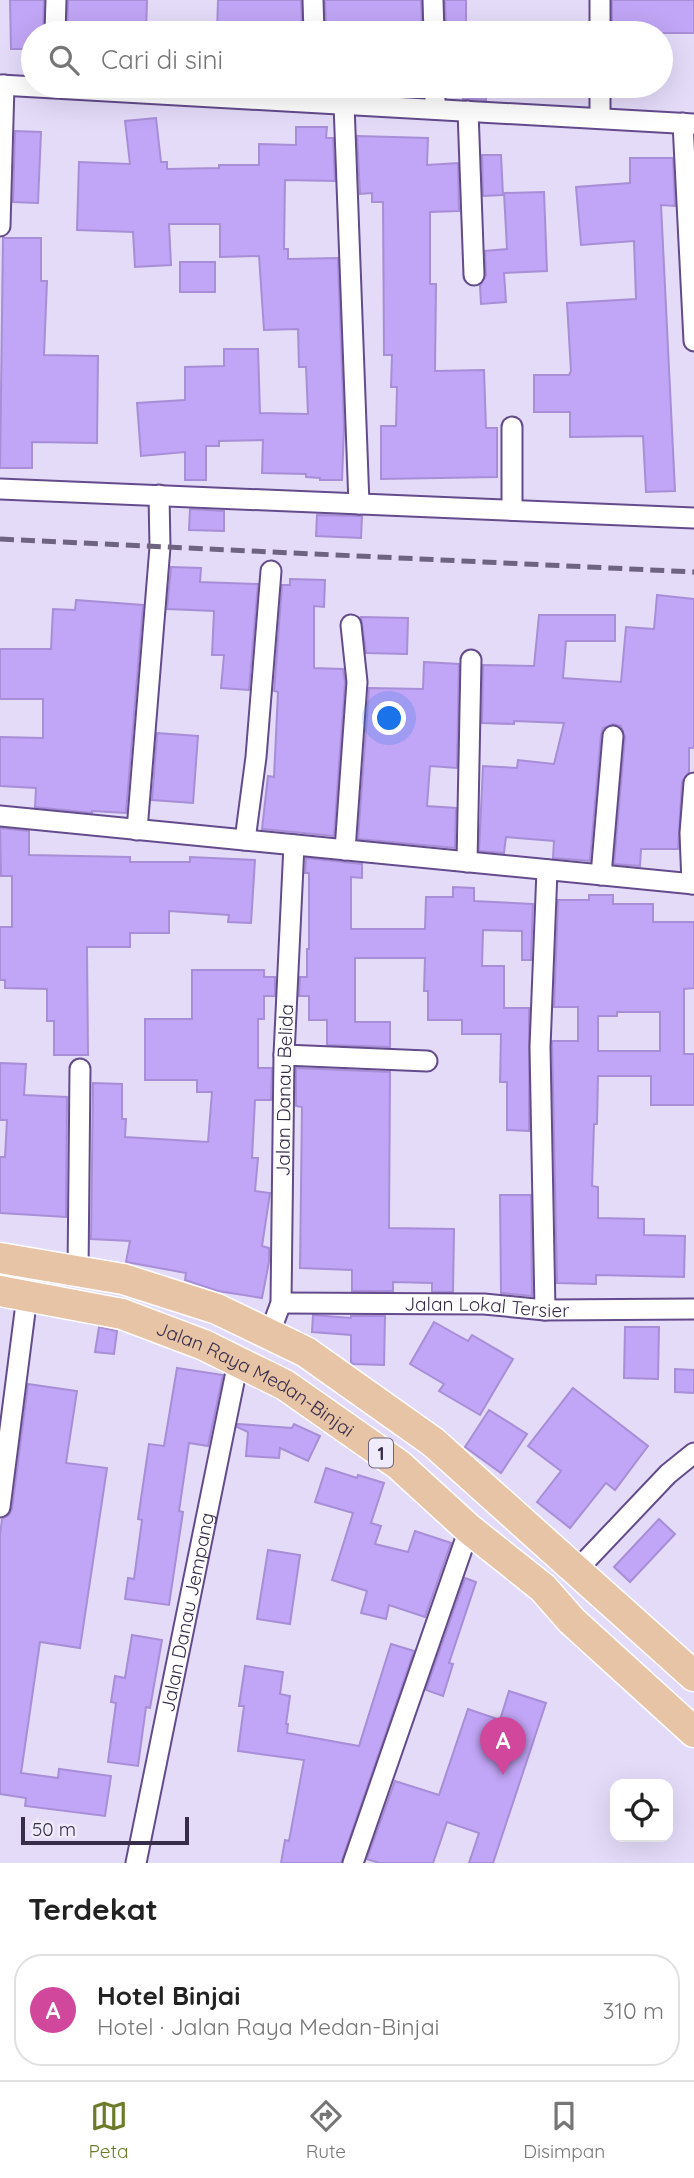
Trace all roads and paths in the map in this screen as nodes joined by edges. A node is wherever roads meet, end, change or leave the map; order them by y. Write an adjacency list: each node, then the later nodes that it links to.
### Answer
1 (56, 0): 5 (street)
2 (313, 0): 6 (street)
3 (433, 0): 7 (street)
4 (600, 0): 8 (street)
5 (55, 21)
6 (314, 21)
7 (434, 21)
8 (600, 21)
9 (2, 85): 10 (street); 19 (street)
10 (21, 86)
11 (326, 98): 14 (street)
12 (435, 98): 15 (street)
13 (600, 98): 17 (street)
14 (344, 104): 15 (street); 25 (street)
15 (435, 109): 16 (street)
16 (468, 111): 17 (street); 20 (street)
17 (600, 118): 18 (street)
18 (689, 123): 21 (street)
19 (0, 226)
20 (474, 275)
21 (694, 341)
22 (512, 427): 26 (street)
23 (0, 489): 24 (street)
24 (159, 495): 25 (street); 34 (street)
25 (359, 504): 26 (street)
26 (512, 510): 27 (street)
27 (694, 518)
28 (271, 571): 35 (street)
29 (351, 625): 37 (street)
30 (471, 660): 38 (street)
31 (613, 736): 40 (street)
32 (694, 783): 41 (street)
33 (0, 816): 34 (street)
34 (136, 830): 35 (street)
35 (245, 840): 36 (street)
36 (294, 845): 37 (street); 42 (street, Jalan Danau Belida)
37 (345, 850): 38 (street)
38 (467, 862): 39 (street)
39 (547, 870): 40 (street); 50 (street)
40 (601, 875): 41 (street)
41 (693, 884)
42 (284, 1055): 43 (street); 48 (street, Jalan Danau Belida)
43 (427, 1061)
44 (80, 1069): 46 (street)
45 (0, 1258): 46 (main road, Jalan Raya Medan-Binjai / 1)
46 (78, 1272): 51 (main road, Jalan Raya Medan-Binjai / 1)
47 (14, 1293): 52 (main road, Jalan Raya Medan-Binjai / 1); 54 (street)
48 (281, 1303): 50 (street, Jalan Lokal Tersier); 51 (street, Jalan Danau Belida)
49 (694, 1309): 50 (street, Jalan Lokal Tersier)
50 (545, 1310)
51 (269, 1335): 56 (main road, Jalan Raya Medan-Binjai / 1)
52 (238, 1362): 55 (main road, Jalan Raya Medan-Binjai / 1); 59 (street, Jalan Danau Jempang)
53 (694, 1453): 56 (street)
54 (0, 1507)
55 (469, 1529): 58 (main road, Jalan Raya Medan-Binjai / 1); 60 (street)
56 (576, 1571): 57 (main road, Jalan Raya Medan-Binjai / 1)
57 (694, 1676)
58 (694, 1732)
59 (136, 1863)
60 (353, 1863)

